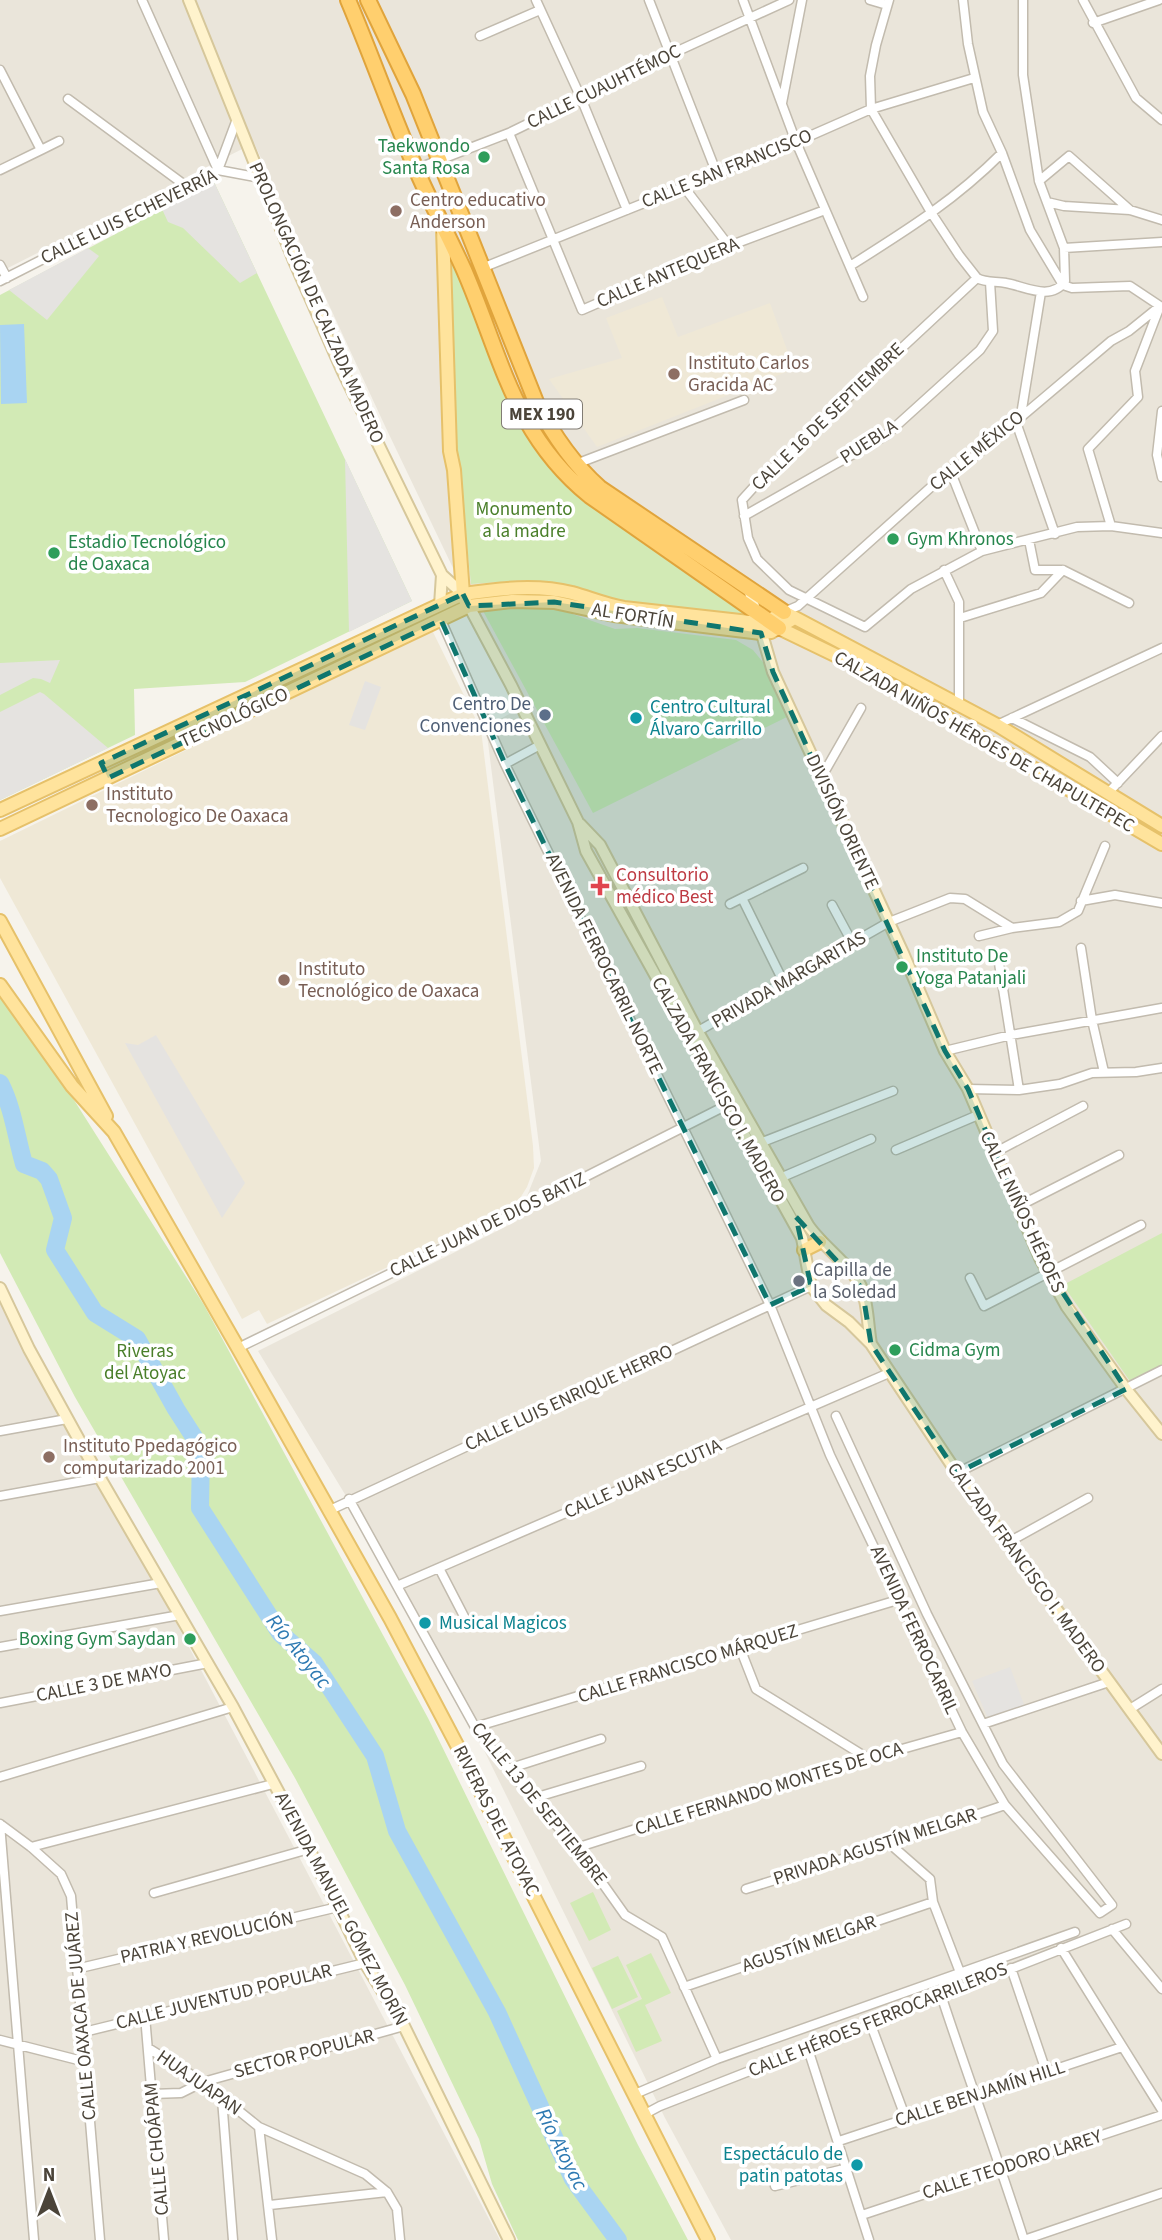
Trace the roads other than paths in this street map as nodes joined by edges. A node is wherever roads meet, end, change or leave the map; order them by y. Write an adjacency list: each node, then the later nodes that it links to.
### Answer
1 (142, 0): 37 (street)
2 (189, 0): 27 (main road, PROLONGACIÓN DE CALZADA MADERO)
3 (348, 0): 35 (highway, MEX 190)
4 (368, 0): 34 (highway, MEX 190)
5 (536, 0): 16 (street)
6 (649, 0): 20 (street)
7 (743, 0): 17 (street)
8 (789, 0): 17 (street, CALLE CUAUHTÉMOC)
9 (802, 0): 25 (street)
10 (870, 0): 15 (street)
11 (963, 0): 22 (street)
12 (1023, 0): 40 (street)
13 (1083, 0): 18 (street)
14 (1159, 0): 18 (street)
15 (888, 3): 26 (street)
16 (540, 10): 19 (street); 23 (street)
17 (750, 18): 20 (street, CALLE CUAUHTÉMOC); 25 (street)
18 (1093, 23): 28 (street)
19 (480, 36)
20 (669, 55): 23 (street, CALLE CUAUHTÉMOC); 38 (street)
21 (0, 70): 32 (street)
22 (974, 78): 26 (street, CALLE SAN FRANCISCO); 33 (street)
23 (581, 98): 29 (street, CALLE CUAUHTÉMOC); 44 (street)
24 (68, 99): 41 (street)
25 (782, 103): 31 (street)
26 (871, 109): 31 (street, CALLE SAN FRANCISCO); 47 (street)
27 (237, 119): 37 (street); 39 (main road, PROLONGACIÓN DE CALZADA MADERO)
28 (1162, 120)
29 (509, 133): 34 (street, CALLE CUAUHTÉMOC); 50 (street)
30 (59, 141): 32 (street)
31 (796, 142): 38 (street, CALLE SAN FRANCISCO); 45 (street)
32 (41, 150): 36 (street)
33 (1002, 153): 47 (street); 60 (street)
34 (439, 160): 35 (street, CALLE CUAUHTÉMOC); 56 (highway, MEX 190)
35 (416, 169): 49 (highway, MEX 190)
36 (0, 170)
37 (218, 170): 39 (street, CALLE LUIS ECHEVERRÍA); 41 (street, CALLE LUIS ECHEVERRÍA)
38 (717, 174): 42 (street, CALLE SAN FRANCISCO)
39 (261, 178): 78 (main road, PROLONGACIÓN DE CALZADA MADERO)
40 (1039, 181): 43 (street); 46 (street)
41 (186, 186): 58 (street, CALLE LUIS ECHEVERRÍA)
42 (684, 187): 44 (street, CALLE SAN FRANCISCO); 52 (street)
43 (1046, 202): 46 (street); 53 (street)
44 (626, 210): 50 (street, CALLE SAN FRANCISCO)
45 (825, 210): 52 (street, CALLE ANTEQUERA); 55 (street)
46 (1130, 210): 48 (street)
47 (932, 214): 55 (street); 57 (street)
48 (1162, 219)
49 (443, 227): 81 (main road, CALZADA FRANCISCO I. MADERO / MEX 190); 87 (highway, MEX 190)
50 (553, 241): 52 (street, CALLE ANTEQUERA); 56 (street, CALLE SAN FRANCISCO)
51 (1162, 242): 53 (street)
52 (729, 246)
53 (1064, 248): 60 (street)
54 (0, 265): 58 (street)
55 (850, 266): 62 (street)
56 (482, 268): 67 (highway, MEX 190)
57 (977, 278): 59 (street); 70 (street, CALLE 16 DE SEPTIEMBRE)
58 (4, 279)
59 (990, 282): 61 (street); 70 (street, PUEBLA)
60 (1063, 285): 61 (street); 63 (street)
61 (1041, 292): 66 (street)
62 (863, 297)
63 (1161, 305): 66 (street, CALLE MÉXICO); 71 (street)
64 (744, 400): 67 (street)
65 (1161, 414): 69 (street)
66 (1018, 418): 68 (street, CALLE MÉXICO); 73 (street)
67 (576, 464): 79 (highway, MEX 190)
68 (950, 470): 75 (street); 80 (street, CALLE MÉXICO)
69 (1162, 477)
70 (744, 516): 80 (street, CALLE 16 DE SEPTIEMBRE)
71 (1111, 526): 72 (street); 73 (street)
72 (1162, 533)
73 (1055, 534): 74 (street)
74 (1029, 540): 75 (street); 77 (street)
75 (982, 551): 76 (street)
76 (944, 570): 80 (street, CALLE 16 DE SEPTIEMBRE); 85 (street)
77 (1063, 570): 82 (street); 85 (street)
78 (442, 575): 81 (main road, PROLONGACIÓN DE CALZADA MADERO); 83 (main road)
79 (749, 589): 84 (highway, MEX 190); 87 (main road, DIVISIÓN ORIENTE)
80 (806, 599): 84 (street, CALLE MÉXICO)
81 (466, 600): 83 (main road, TECNOLÓGICO / MEX 190); 86 (main road, TECNOLÓGICO / MEX 190); 87 (main road, AL FORTÍN / MEX 190); 96 (main road, CALZADA FRANCISCO I. MADERO)
82 (1129, 603)
83 (440, 605): 89 (main road, TECNOLÓGICO / MEX 190)
84 (792, 612): 87 (main road); 91 (main road, CALZADA NIÑOS HÉROES DE CHAPULTEPEC / MEX 190)
85 (960, 618): 91 (street)
86 (441, 620): 90 (main road, TECNOLÓGICO / MEX 190); 98 (street, AVENIDA FERROCARRIL NORTE)
87 (764, 623): 100 (main road, DIVISIÓN ORIENTE); 106 (main road, CALZADA NIÑOS HÉROES DE CHAPULTEPEC / MEX 190)
88 (1162, 648): 93 (street)
89 (290, 675): 90 (main road); 97 (main road, TECNOLÓGICO / MEX 190)
90 (296, 688): 99 (main road, TECNOLÓGICO / MEX 190)
91 (959, 704): 94 (main road, CALZADA NIÑOS HÉROES DE CHAPULTEPEC / MEX 190)
92 (860, 708): 100 (street)
93 (1012, 718): 94 (street); 101 (street)
94 (997, 725): 102 (main road, CALZADA NIÑOS HÉROES DE CHAPULTEPEC / MEX 190)
95 (1162, 736): 101 (street)
96 (540, 746): 98 (street); 125 (main road, CALZADA FRANCISCO I. MADERO)
97 (101, 763): 99 (main road); 103 (main road, TECNOLÓGICO / MEX 190)
98 (505, 764): 136 (street, AVENIDA FERROCARRIL NORTE)
99 (108, 778): 105 (main road, TECNOLÓGICO / MEX 190)
100 (821, 778): 115 (main road, DIVISIÓN ORIENTE)
101 (1118, 783): 102 (street)
102 (1108, 793): 104 (main road, CALZADA NIÑOS HÉROES DE CHAPULTEPEC / MEX 190)
103 (0, 810)
104 (1162, 826)
105 (0, 829)
106 (1162, 844)
107 (1105, 846): 110 (street)
108 (803, 867): 109 (street)
109 (742, 898): 112 (street); 121 (street)
110 (1081, 901): 111 (street); 116 (street)
111 (1162, 903)
112 (730, 904)
113 (832, 905): 118 (street)
114 (0, 921): 137 (main road)
115 (889, 922): 116 (street, PRIVADA MARGARITAS); 118 (street, PRIVADA MARGARITAS); 127 (main road, DIVISIÓN ORIENTE)
116 (1012, 928): 117 (street)
117 (979, 936)
118 (853, 944): 121 (street, PRIVADA MARGARITAS)
119 (1081, 948): 124 (street)
120 (998, 957): 126 (street)
121 (784, 983): 125 (street, PRIVADA MARGARITAS)
122 (0, 985): 137 (main road, RIVERAS DEL ATOYAC)
123 (1162, 1007): 124 (street)
124 (1091, 1020): 126 (street); 129 (street)
125 (693, 1034): 133 (main road, CALZADA FRANCISCO I. MADERO)
126 (1011, 1035): 127 (street); 131 (street)
127 (945, 1051): 130 (main road, CALLE NIÑOS HÉROES)
128 (1162, 1068): 129 (street)
129 (1104, 1072): 131 (street)
130 (968, 1089): 131 (street); 135 (main road, CALLE NIÑOS HÉROES)
131 (1019, 1090)
132 (893, 1091): 139 (street)
133 (731, 1103): 136 (street, CALLE JUAN DE DIOS BATIZ); 139 (main road, CALZADA FRANCISCO I. MADERO); 147 (main road, CALZADA FRANCISCO I. MADERO)
134 (1083, 1106): 141 (street)
135 (978, 1115): 140 (street); 141 (main road, CALLE NIÑOS HÉROES)
136 (685, 1127): 152 (street, AVENIDA FERROCARRIL NORTE); 154 (street, CALLE JUAN DE DIOS BATIZ)
137 (114, 1132): 154 (main road, RIVERAS DEL ATOYAC)
138 (871, 1139): 143 (street)
139 (760, 1143): 143 (main road, CALZADA FRANCISCO I. MADERO)
140 (896, 1150)
141 (994, 1153): 144 (main road, CALLE NIÑOS HÉROES)
142 (1119, 1155): 144 (street)
143 (780, 1178): 146 (main road, CALZADA FRANCISCO I. MADERO)
144 (1017, 1207): 148 (main road, CALLE NIÑOS HÉROES)
145 (1141, 1225): 148 (street)
146 (820, 1242): 147 (main road); 153 (main road, CALZADA FRANCISCO I. MADERO)
147 (804, 1250): 150 (main road, CALZADA FRANCISCO I. MADERO)
148 (1048, 1274): 149 (street); 157 (main road, CALLE NIÑOS HÉROES)
149 (970, 1278)
150 (811, 1286): 152 (street, CALLE LUIS ENRIQUE HERRO); 153 (main road, CALZADA FRANCISCO I. MADERO)
151 (0, 1288): 160 (main road, AVENIDA MANUEL GÓMEZ MORÍN)
152 (771, 1305): 158 (street, AVENIDA FERROCARRIL); 167 (street, CALLE LUIS ENRIQUE HERRO)
153 (871, 1344): 156 (main road, CALZADA FRANCISCO I. MADERO)
154 (238, 1348): 168 (main road, RIVERAS DEL ATOYAC)
155 (1162, 1370): 157 (street)
156 (889, 1373): 158 (street, CALLE JUAN ESCUTIA); 163 (main road, CALZADA FRANCISCO I. MADERO)
157 (1126, 1389): 161 (main road, CALLE NIÑOS HÉROES); 163 (street)
158 (811, 1405): 170 (street, CALLE JUAN ESCUTIA); 173 (street, AVENIDA FERROCARRIL)
159 (836, 1416): 185 (street)
160 (67, 1419): 162 (street); 164 (main road, AVENIDA MANUEL GÓMEZ MORÍN)
161 (1160, 1428)
162 (0, 1431)
163 (957, 1473): 169 (main road, CALZADA FRANCISCO I. MADERO)
164 (100, 1478): 165 (street); 171 (main road, AVENIDA MANUEL GÓMEZ MORÍN)
165 (0, 1496)
166 (1088, 1497): 169 (street)
167 (349, 1499): 168 (street, CALLE LUIS ENRIQUE HERRO); 172 (street, CALLE 13 DE SEPTIEMBRE)
168 (328, 1511): 231 (main road, RIVERAS DEL ATOYAC)
169 (1007, 1543): 180 (main road, CALZADA FRANCISCO I. MADERO)
170 (439, 1568): 172 (street, CALLE JUAN ESCUTIA); 176 (street)
171 (162, 1583): 174 (street); 175 (main road, AVENIDA MANUEL GÓMEZ MORÍN)
172 (397, 1586): 186 (street, CALLE 13 DE SEPTIEMBRE)
173 (901, 1599): 178 (street, CALLE FRANCISCO MÁRQUEZ); 187 (street, AVENIDA FERROCARRIL)
174 (0, 1611)
175 (180, 1615): 177 (street); 179 (main road, AVENIDA MANUEL GÓMEZ MORÍN)
176 (469, 1626)
177 (0, 1647)
178 (740, 1648): 186 (street, CALLE FRANCISCO MÁRQUEZ); 190 (street)
179 (208, 1663): 182 (street, CALLE 3 DE MAYO); 183 (main road, AVENIDA MANUEL GÓMEZ MORÍN)
180 (1109, 1682): 184 (main road, CALZADA FRANCISCO I. MADERO); 185 (street)
181 (1162, 1689): 184 (street)
182 (0, 1703)
183 (233, 1707): 193 (street); 194 (main road, AVENIDA MANUEL GÓMEZ MORÍN)
184 (1130, 1709): 189 (main road, CALZADA FRANCISCO I. MADERO)
185 (983, 1724): 196 (street, AVENIDA FERROCARRIL)
186 (475, 1727): 192 (street, CALLE 13 DE SEPTIEMBRE)
187 (962, 1732): 190 (street, CALLE FERNANDO MONTES DE OCA); 196 (street, AVENIDA FERROCARRIL)
188 (601, 1739): 192 (street)
189 (1162, 1754)
190 (869, 1759): 200 (street, CALLE FERNANDO MONTES DE OCA)
191 (641, 1766): 195 (street)
192 (508, 1769): 195 (street, CALLE 13 DE SEPTIEMBRE)
193 (0, 1777)
194 (273, 1784): 199 (street); 201 (main road, AVENIDA MANUEL GÓMEZ MORÍN)
195 (534, 1798): 200 (street, CALLE 13 DE SEPTIEMBRE)
196 (1005, 1805): 198 (street, PRIVADA AGUSTÍN MELGAR)
197 (0, 1824): 199 (street, CALLE OAXACA DE JUÁREZ); 222 (street)
198 (890, 1844): 202 (street, PRIVADA AGUSTÍN MELGAR); 204 (street)
199 (31, 1847): 212 (street, CALLE OAXACA DE JUÁREZ)
200 (576, 1848): 214 (street, CALLE 13 DE SEPTIEMBRE)
201 (309, 1849): 203 (street); 205 (main road, AVENIDA MANUEL GÓMEZ MORÍN)
202 (746, 1889)
203 (154, 1892)
204 (933, 1902): 213 (street); 214 (street, AGUSTÍN MELGAR)
205 (338, 1907): 210 (main road, AVENIDA MANUEL GÓMEZ MORÍN); 212 (street, PATRIA Y REVOLUCIÓN)
206 (1126, 1924): 207 (street, CALLE HÉROES FERROCARRILEROS)
207 (1112, 1930): 209 (street, CALLE HÉROES FERROCARRILEROS); 215 (street)
208 (1075, 1932): 213 (street)
209 (1061, 1948): 211 (street, CALLE HÉROES FERROCARRILEROS); 223 (street)
210 (365, 1963): 217 (street, CALLE JUVENTUD POPULAR); 219 (main road, AVENIDA MANUEL GÓMEZ MORÍN)
211 (1011, 1968): 216 (street, CALLE HÉROES FERROCARRILEROS); 228 (street)
212 (76, 1969): 220 (street, CALLE OAXACA DE JUÁREZ)
213 (961, 1975): 226 (street)
214 (684, 1987): 226 (street, CALLE 13 DE SEPTIEMBRE)
215 (1162, 1989)
216 (941, 1995): 218 (street, CALLE HÉROES FERROCARRILEROS); 232 (street)
217 (145, 2016): 220 (street, CALLE JUVENTUD POPULAR); 224 (street, CALLE CHOÁPAM)
218 (871, 2025): 225 (street, CALLE HÉROES FERROCARRILEROS); 236 (street)
219 (404, 2026): 229 (street, SECTOR POPULAR); 252 (main road, AVENIDA MANUEL GÓMEZ MORÍN)
220 (84, 2032): 227 (street, CALLE OAXACA DE JUÁREZ)
221 (0, 2040): 222 (street)
222 (17, 2045): 227 (street); 246 (street)
223 (1122, 2047): 228 (street, CALLE BENJAMÍN HILL); 234 (street)
224 (148, 2048): 229 (street, HUAJUAPAN); 230 (street, CALLE CHOÁPAM)
225 (808, 2049): 235 (street, CALLE HÉROES FERROCARRILEROS); 238 (street)
226 (717, 2059): 231 (street)
227 (86, 2062): 247 (street, CALLE OAXACA DE JUÁREZ)
228 (1047, 2074): 232 (street, CALLE BENJAMÍN HILL)
229 (203, 2082): 230 (street, SECTOR POPULAR); 233 (street, HUAJUAPAN)
230 (152, 2094): 248 (street, CALLE CHOÁPAM)
231 (635, 2094): 235 (main road, RIVERAS DEL ATOYAC)
232 (974, 2098): 236 (street, CALLE BENJAMÍN HILL); 240 (street)
233 (222, 2099): 237 (street, HUAJUAPAN); 249 (street)
234 (1162, 2113): 240 (street, CALLE TEODORO LAREY)
235 (645, 2114): 253 (main road, RIVERAS DEL ATOYAC)
236 (906, 2119): 238 (street, CALLE BENJAMÍN HILL)
237 (259, 2127): 242 (street); 244 (street, HUAJUAPAN)
238 (839, 2141): 239 (street)
239 (848, 2168): 241 (street); 245 (street)
240 (1002, 2169): 245 (street, CALLE TEODORO LAREY); 255 (street)
241 (775, 2186)
242 (387, 2192): 244 (street); 251 (street)
243 (1162, 2193): 255 (street)
244 (270, 2205): 250 (street, HUAJUAPAN)
245 (862, 2215): 254 (street)
246 (34, 2240)
247 (100, 2240)
248 (164, 2240)
249 (233, 2240)
250 (272, 2240)
251 (400, 2240)
252 (509, 2240)
253 (708, 2240)
254 (869, 2240)
255 (1024, 2240)

